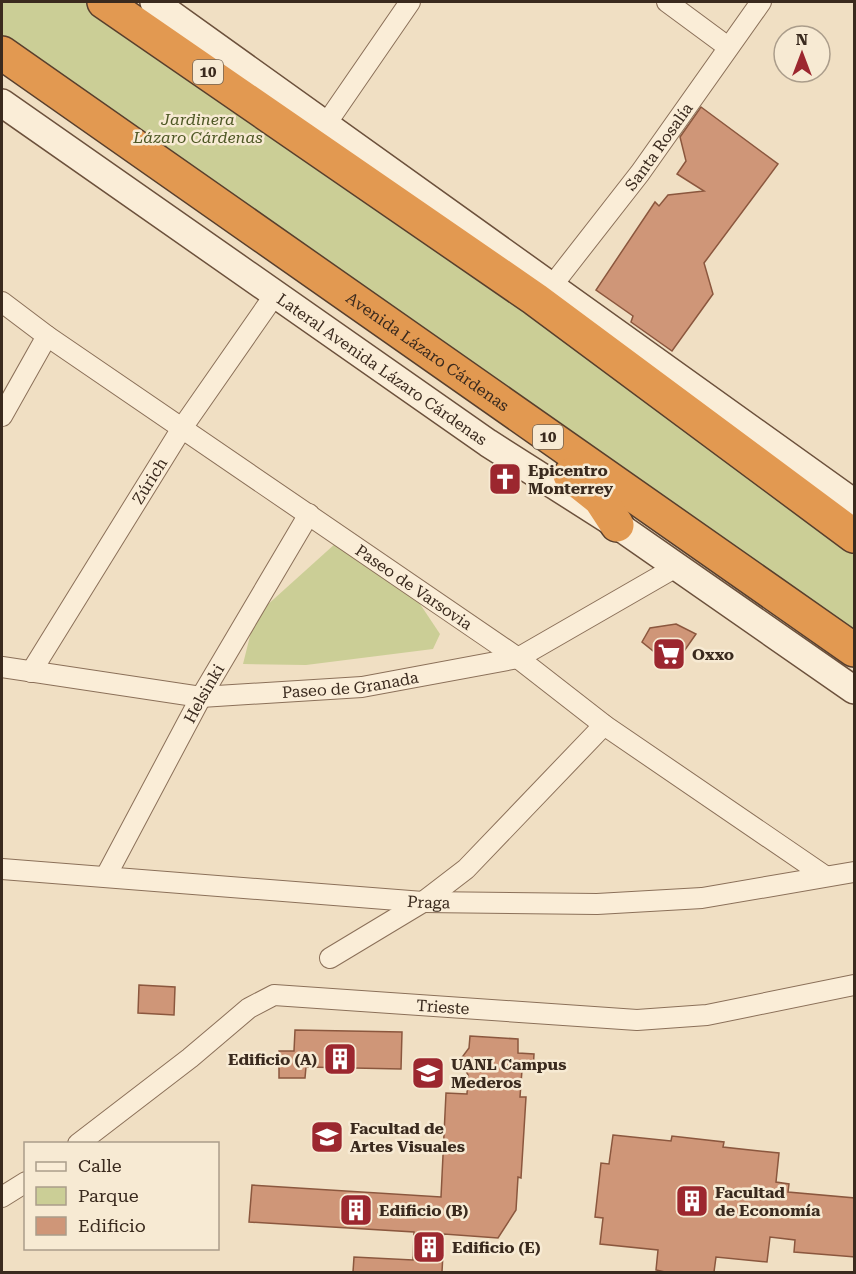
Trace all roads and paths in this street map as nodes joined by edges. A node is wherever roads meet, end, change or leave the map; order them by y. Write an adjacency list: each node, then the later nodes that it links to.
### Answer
1 (104, 2): 10 (highway, 10)
2 (154, 2): 9 (main road)
3 (410, 2): 9 (street)
4 (667, 2): 6 (street)
5 (761, 2): 6 (street, Santa Rosalía)
6 (728, 47): 12 (street, Santa Rosalía)
7 (2, 53): 16 (highway, Avenida Lázaro Cárdenas / 10)
8 (2, 103): 11 (main road, Lateral Avenida Lázaro Cárdenas)
9 (326, 124): 12 (main road)
10 (353, 174): 12 (highway); 21 (highway, 10)
11 (276, 293): 17 (street, Zúrich); 20 (main road, Lateral Avenida Lázaro Cárdenas)
12 (560, 294): 18 (main road)
13 (2, 302): 14 (street, Paseo de Varsovia)
14 (47, 336): 15 (street); 17 (street, Paseo de Varsovia)
15 (2, 416)
16 (527, 422): 20 (highway); 23 (highway, Avenida Lázaro Cárdenas / 10)
17 (182, 428): 19 (street, Paseo de Varsovia); 26 (street, Zúrich)
18 (855, 503)
19 (309, 514): 24 (street, Paseo de Varsovia); 28 (street, Helsinki)
20 (617, 525): 22 (main road, Lateral Avenida Lázaro Cárdenas)
21 (855, 536)
22 (676, 567): 24 (street, Paseo de Granada); 27 (main road, Lateral Avenida Lázaro Cárdenas)
23 (855, 650)
24 (518, 658): 28 (street, Paseo de Granada); 29 (street, Paseo de Varsovia)
25 (2, 667): 26 (street, Paseo de Granada)
26 (31, 672): 28 (street, Paseo de Granada)
27 (855, 690)
28 (201, 697): 32 (street, Helsinki)
29 (604, 725): 33 (street, Paseo de Varsovia); 34 (street)
30 (2, 869): 32 (street, Praga)
31 (855, 872): 33 (street, Praga)
32 (106, 876): 34 (street, Praga)
33 (825, 876): 34 (street, Praga)
34 (423, 902): 35 (street)
35 (330, 958)
36 (855, 985): 37 (street, Trieste)
37 (79, 1142)
38 (24, 1183): 39 (street)
39 (2, 1197)

